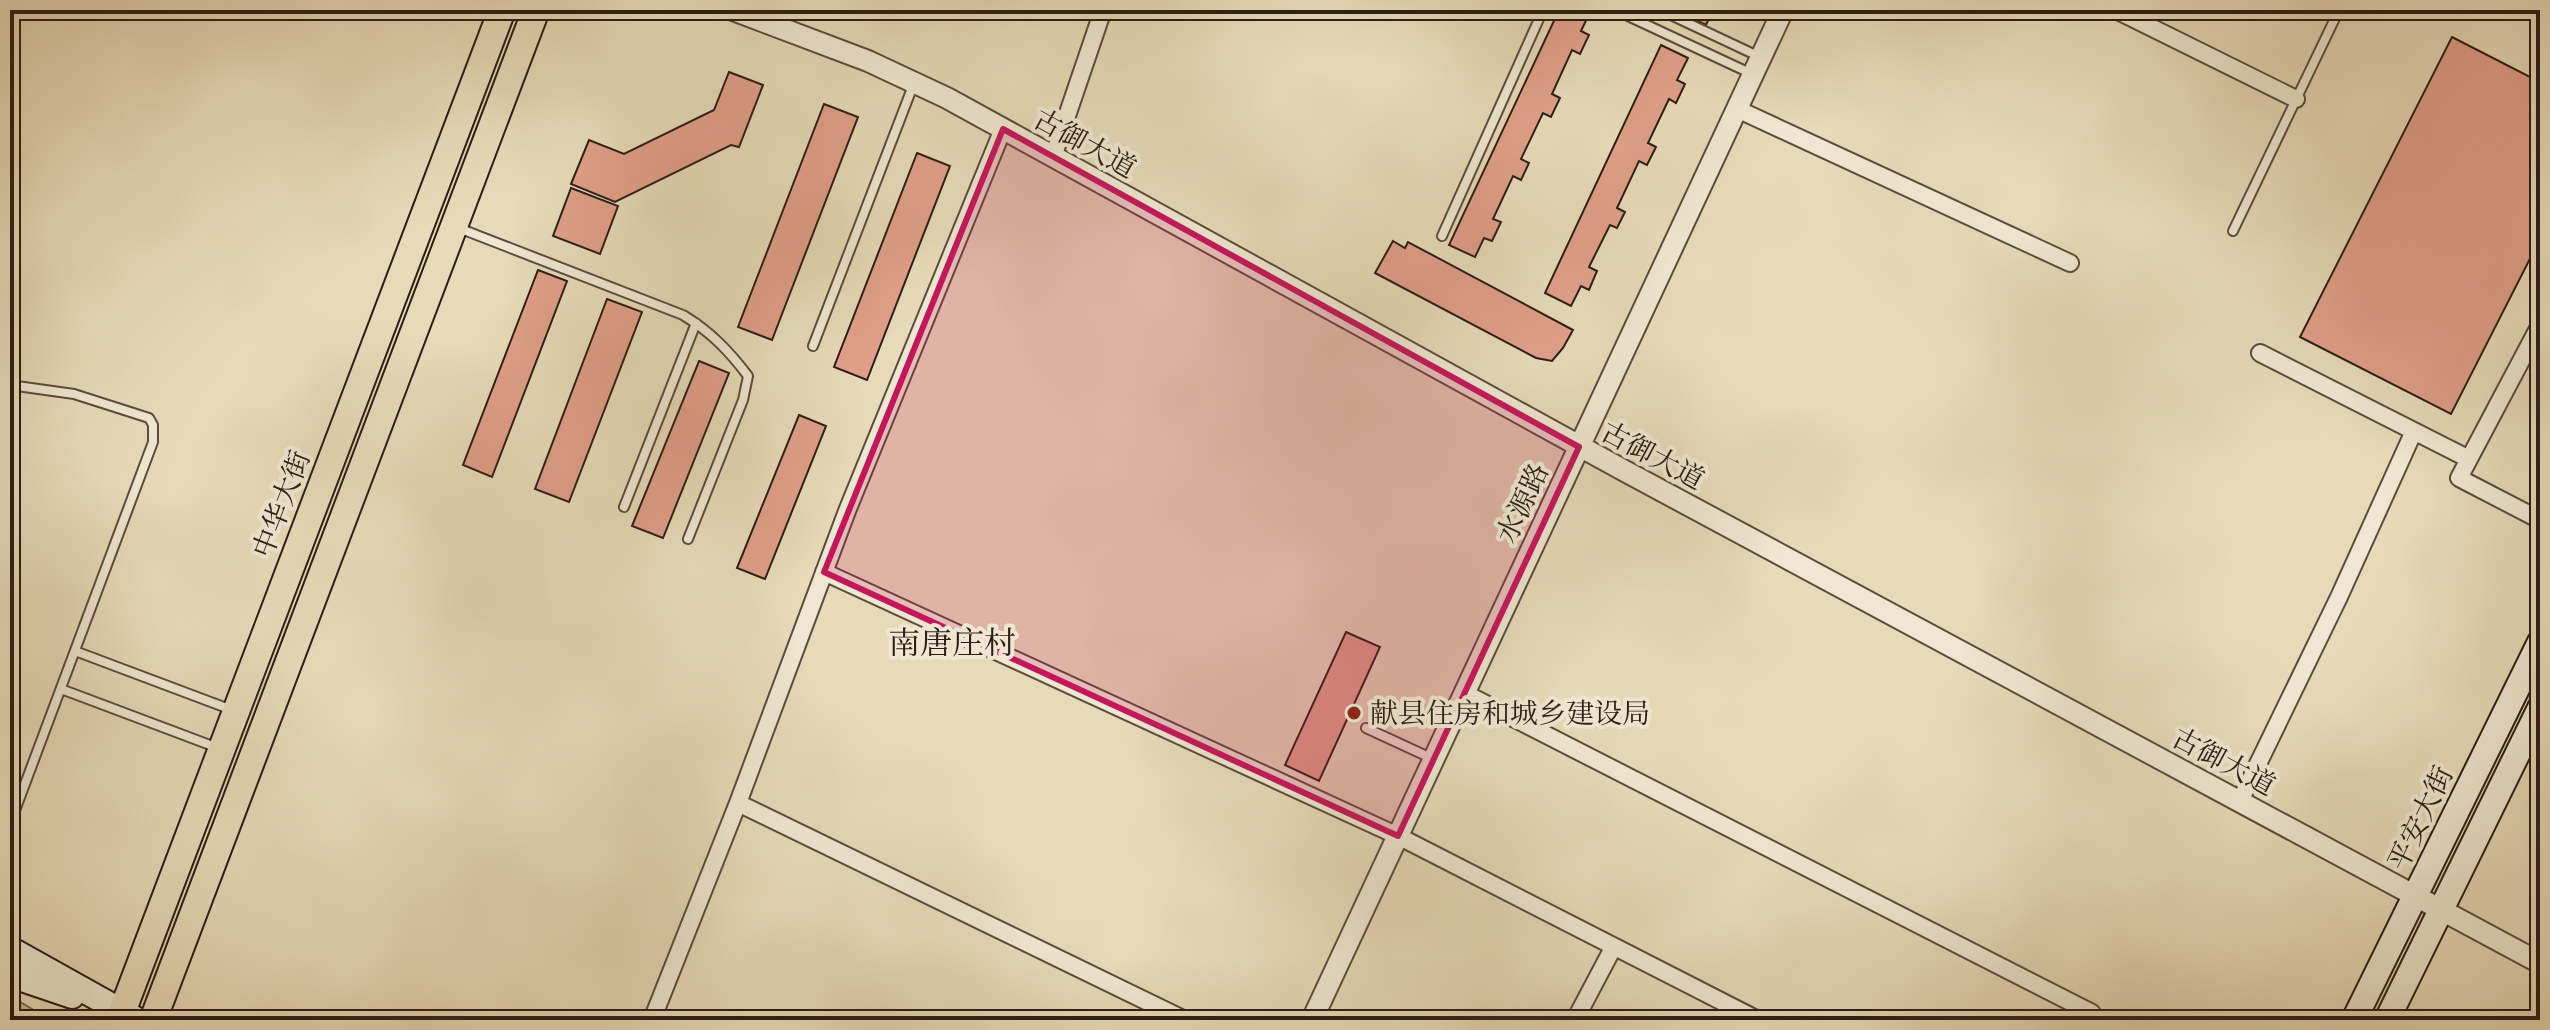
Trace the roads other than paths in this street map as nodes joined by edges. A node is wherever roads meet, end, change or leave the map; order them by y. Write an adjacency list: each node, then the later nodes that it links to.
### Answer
1 (502, 10): 38 (main road, 中华大街)
2 (536, 10): 17 (main road)
3 (733, 10): 12 (street, 古御大道)
4 (1103, 10): 16 (street)
5 (1543, 10): 19 (lane)
6 (1615, 10): 11 (lane)
7 (1660, 10): 11 (lane)
8 (1783, 10): 11 (street, 水源路)
9 (2116, 10): 13 (street)
10 (2339, 10): 13 (lane)
11 (1757, 66): 14 (street, 水源路)
12 (914, 82): 15 (street, 古御大道); 23 (lane)
13 (2296, 99): 18 (lane)
14 (1737, 109): 20 (street); 27 (street, 水源路)
15 (1003, 129): 16 (street, 古御大道); 32 (street)
16 (1053, 157): 27 (street, 古御大道)
17 (455, 227): 21 (lane); 54 (main road)
18 (2233, 231)
19 (1442, 236)
20 (2070, 263)
21 (696, 323): 29 (lane); 31 (lane)
22 (2540, 325): 28 (street)
23 (813, 346)
24 (2260, 353): 26 (street)
25 (10, 385): 34 (lane)
26 (2414, 431): 28 (street); 42 (street)
27 (1579, 447): 36 (street, 水源路); 42 (street, 古御大道)
28 (2469, 459): 30 (street)
29 (624, 507)
30 (2540, 520)
31 (688, 539)
32 (824, 572): 43 (street); 45 (street)
33 (2540, 642): 46 (main road, 平安大街)
34 (75, 651): 35 (lane); 38 (lane)
35 (61, 689): 40 (lane); 44 (lane)
36 (1464, 693): 41 (street, 水源路); 52 (street)
37 (2540, 708): 47 (main road, 平安大街)
38 (237, 712): 40 (main road, 中华大街)
39 (1366, 728): 41 (lane)
40 (222, 750): 53 (main road, 中华大街)
41 (1433, 759): 45 (street, 水源路)
42 (2240, 801): 46 (street, 古御大道)
43 (738, 803): 55 (street); 56 (street)
44 (10, 824)
45 (1398, 836): 48 (street); 57 (street, 水源路)
46 (2415, 896): 47 (street, 古御大道); 60 (main road, 平安大街)
47 (2441, 910): 50 (street, 古御大道); 61 (main road, 平安大街)
48 (1613, 948): 58 (street); 59 (street)
49 (10, 949): 53 (main road)
50 (2540, 963)
51 (10, 975): 53 (main road)
52 (2092, 1013)
53 (126, 1018)
54 (153, 1020)
55 (652, 1020)
56 (1185, 1020)
57 (1312, 1020)
58 (1575, 1020)
59 (1758, 1020)
60 (2354, 1020)
61 (2387, 1020)

